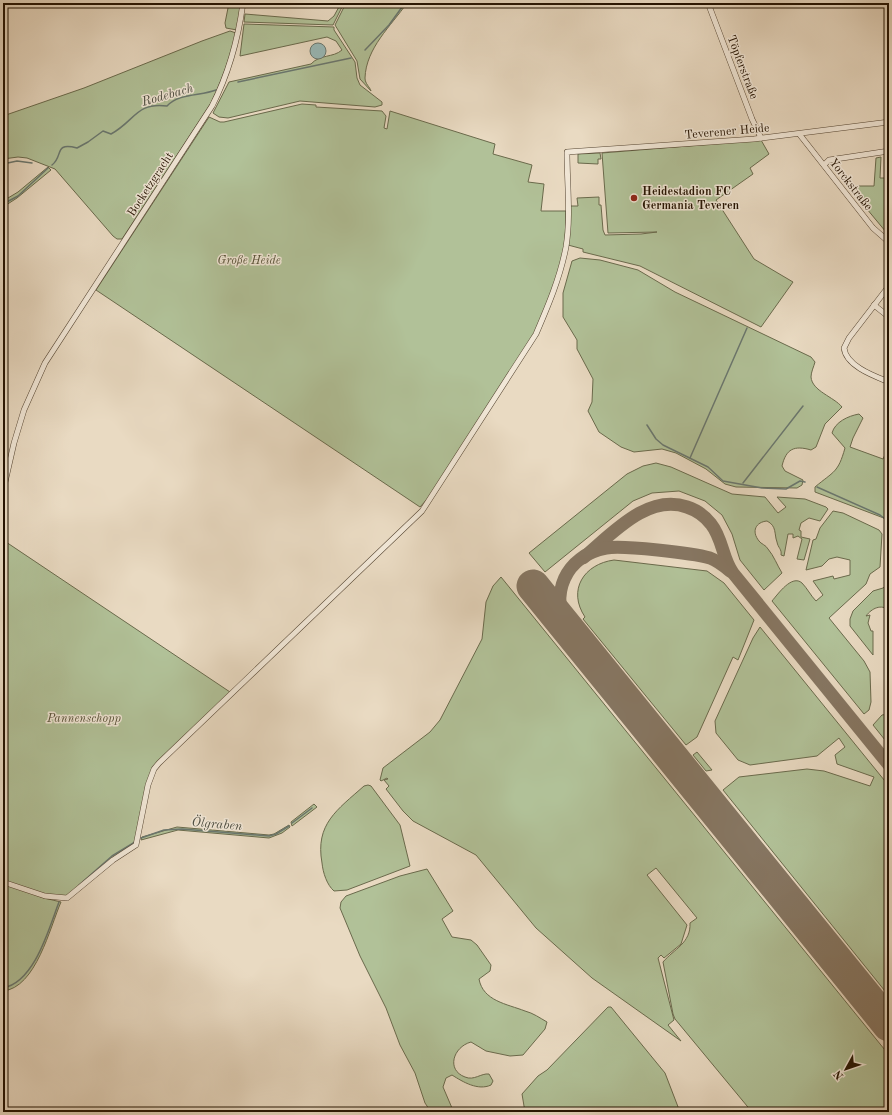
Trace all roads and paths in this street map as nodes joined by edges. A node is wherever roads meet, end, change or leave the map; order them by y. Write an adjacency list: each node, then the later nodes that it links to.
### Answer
1 (243, 3): 13 (street, Bocketzgracht)
2 (708, 3): 5 (street, Töpferstraße)
3 (889, 122): 5 (street, Teverener Heide)
4 (800, 135): 7 (street, Yorckstraße)
5 (761, 138): 14 (street, Teverener Heide)
6 (889, 151): 7 (street)
7 (824, 165): 8 (street, Yorckstraße)
8 (889, 242)
9 (889, 286): 10 (street)
10 (874, 305): 11 (street); 12 (street)
11 (889, 317)
12 (889, 382)
13 (3, 491)
14 (3, 882)

